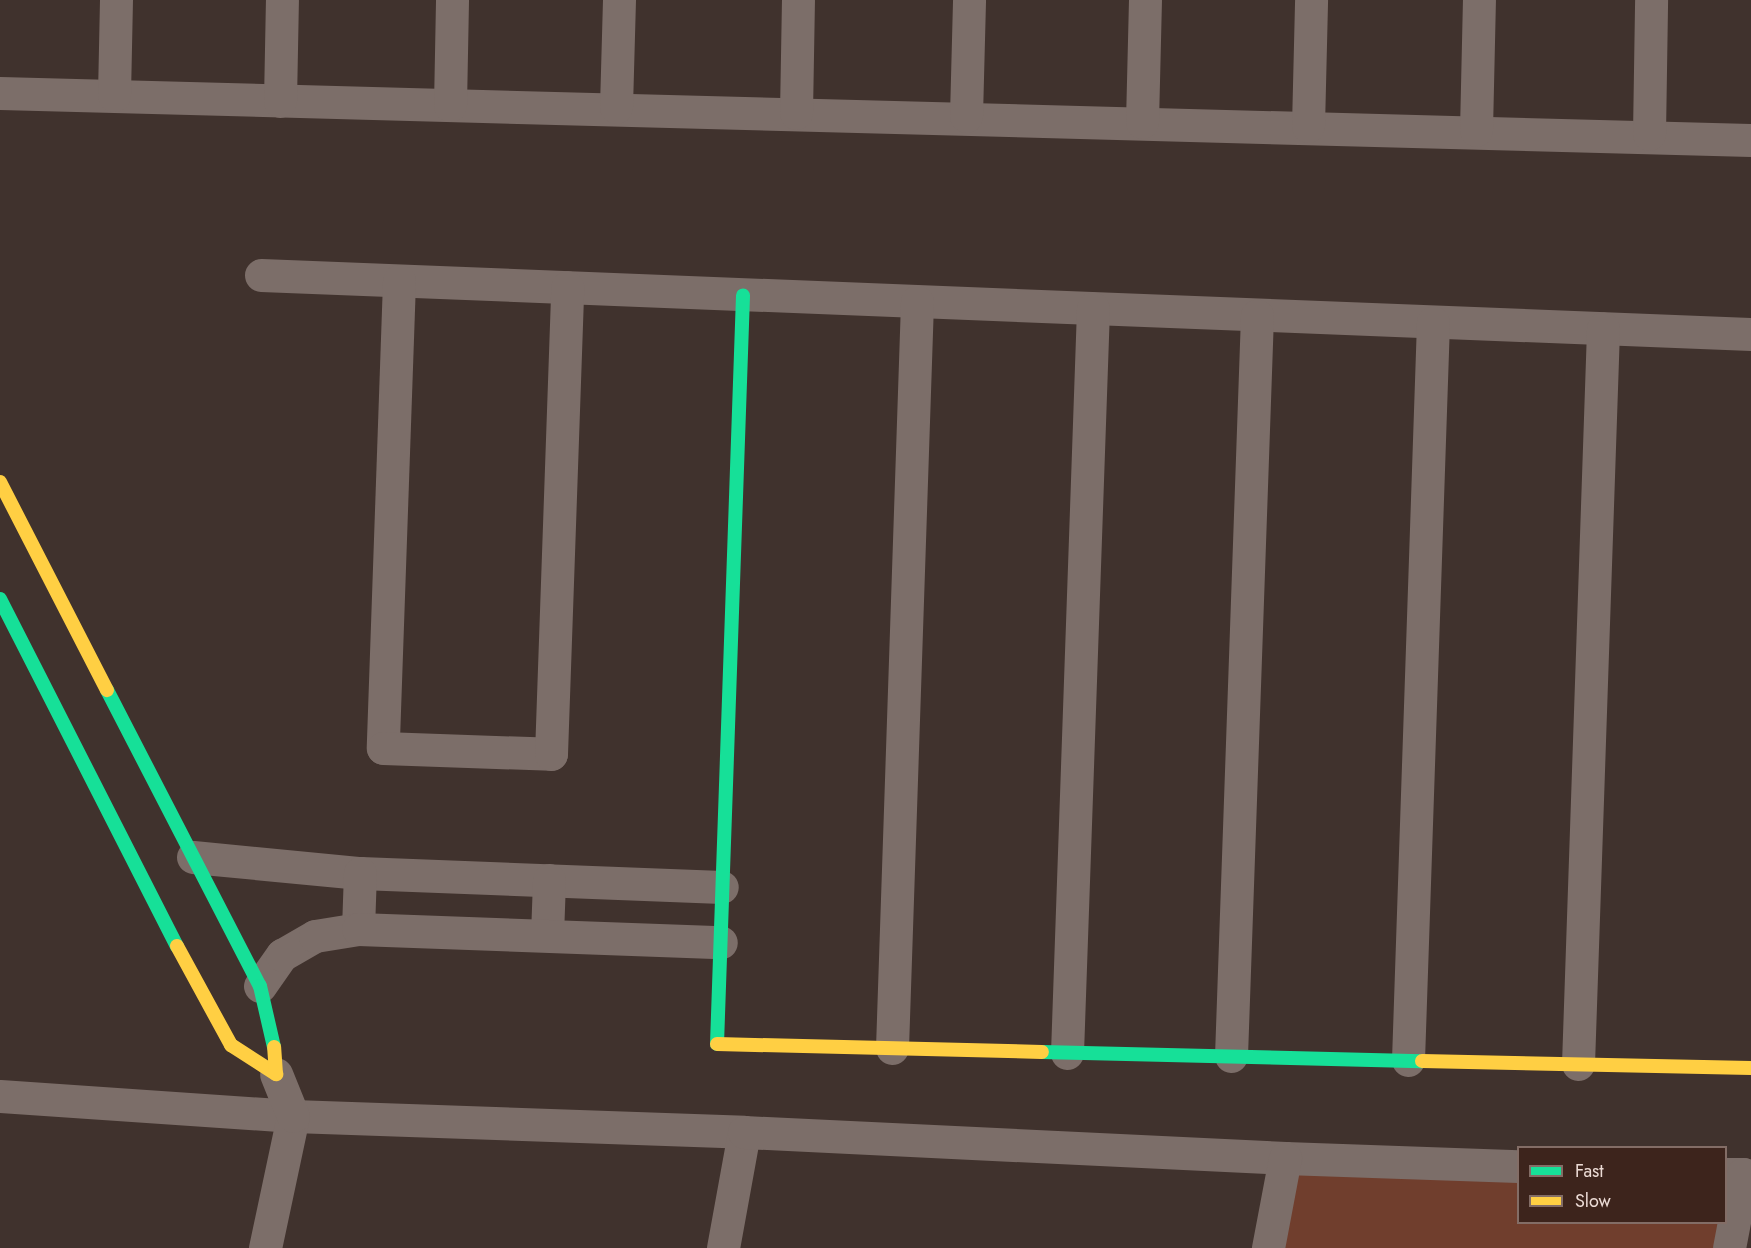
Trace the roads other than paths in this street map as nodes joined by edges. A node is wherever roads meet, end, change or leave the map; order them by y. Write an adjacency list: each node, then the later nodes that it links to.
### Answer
1 (116, 0): 12 (street)
2 (282, 0): 13 (street)
3 (452, 0): 14 (street)
4 (618, 0): 15 (street)
5 (798, 0): 16 (street)
6 (969, 0): 17 (street)
7 (1144, 0): 18 (street)
8 (1311, 0): 19 (street)
9 (1479, 0): 20 (street)
10 (1651, 0): 21 (street)
11 (0, 93): 12 (street)
12 (114, 95): 13 (street)
13 (280, 101): 14 (street)
14 (450, 105): 15 (street)
15 (616, 107): 16 (street)
16 (796, 113): 17 (street)
17 (966, 116): 18 (street)
18 (1142, 122): 19 (street)
19 (1308, 126): 20 (street)
20 (1476, 130): 21 (street)
21 (1648, 134): 22 (street)
22 (1751, 140)
23 (261, 275): 24 (street)
24 (399, 281): 25 (street); 25 (street)
25 (567, 287): 26 (street)
26 (743, 295): 27 (street); 39 (street)
27 (917, 302): 28 (street); 45 (street)
28 (1093, 308): 29 (street); 46 (street)
29 (1257, 315): 30 (street); 47 (street)
30 (1433, 321): 31 (street); 48 (street)
31 (1603, 328): 32 (street); 49 (street)
32 (1751, 334)
33 (0, 482): 35 (street)
34 (0, 599): 52 (street)
35 (193, 856): 36 (street); 44 (street)
36 (360, 873): 37 (street); 41 (street)
37 (410, 875): 38 (street); 40 (street)
38 (549, 880): 39 (street); 42 (street)
39 (722, 887): 43 (street)
40 (409, 927): 41 (street); 42 (street)
41 (358, 929): 44 (street)
42 (547, 935): 43 (street)
43 (721, 942): 45 (street)
44 (260, 986): 52 (street)
45 (892, 1048): 46 (street)
46 (1067, 1053): 47 (street)
47 (1231, 1056): 48 (street)
48 (1408, 1060): 49 (street)
49 (1578, 1064): 51 (street)
50 (1751, 1064): 51 (street)
51 (1751, 1068)
52 (276, 1074): 54 (street)
53 (0, 1096): 54 (street)
54 (293, 1116): 55 (street); 59 (street)
55 (744, 1132): 56 (street); 60 (street)
56 (1286, 1158): 57 (street); 61 (street)
57 (1517, 1166)
58 (1740, 1174): 62 (street)
59 (265, 1248)
60 (723, 1248)
61 (1268, 1248)
62 (1729, 1248)

